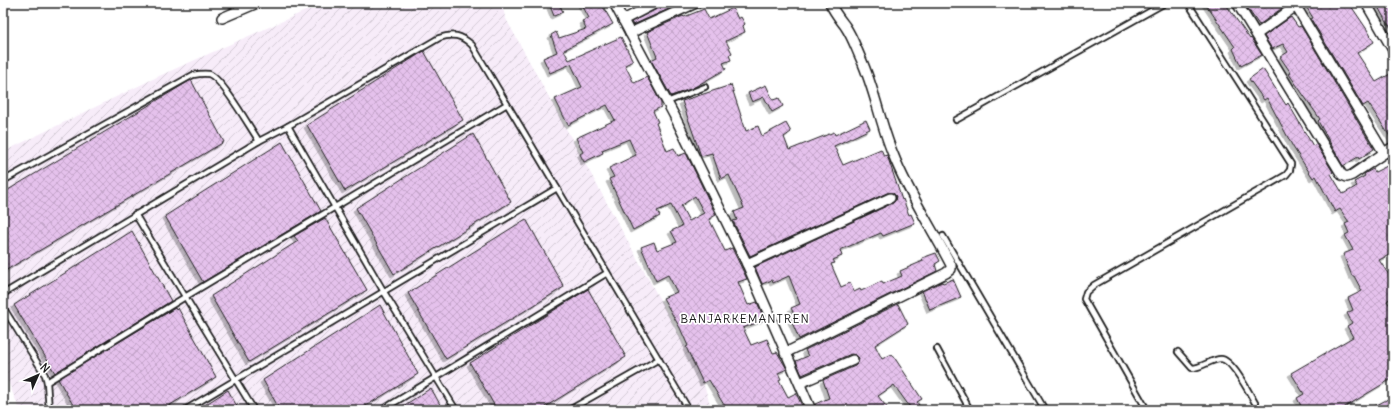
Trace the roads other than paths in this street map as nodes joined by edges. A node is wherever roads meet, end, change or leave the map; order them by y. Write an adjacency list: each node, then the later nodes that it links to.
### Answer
1 (257, 3): 11 (street)
2 (614, 3): 12 (street)
3 (656, 3): 12 (street)
4 (696, 3): 13 (street)
5 (830, 3): 38 (street)
6 (1165, 3): 19 (lane)
7 (1188, 3): 55 (lane)
8 (1237, 3): 14 (street)
9 (1366, 3): 15 (street)
10 (1295, 5): 14 (street); 23 (street)
11 (222, 18)
12 (623, 20): 13 (street)
13 (630, 32): 17 (street)
14 (1257, 34): 23 (street)
15 (1393, 50)
16 (705, 87): 17 (lane)
17 (667, 102): 30 (street)
18 (507, 104): 20 (lane); 25 (lane); 27 (lane)
19 (956, 120)
20 (288, 126): 21 (lane); 27 (lane)
21 (259, 141): 24 (lane); 28 (lane)
22 (1393, 147): 23 (street)
23 (1384, 153)
24 (3, 181)
25 (557, 188): 31 (lane); 32 (lane)
26 (890, 198): 30 (street)
27 (334, 208): 32 (lane); 34 (lane)
28 (135, 214): 33 (lane); 34 (lane)
29 (943, 236): 54 (lane)
30 (747, 264): 38 (street)
31 (607, 273): 39 (lane); 41 (lane)
32 (384, 292): 41 (lane); 42 (lane)
33 (3, 294)
34 (185, 297): 42 (lane); 43 (lane)
35 (3, 307): 43 (lane)
36 (937, 349): 53 (lane)
37 (1178, 352): 56 (lane)
38 (785, 353): 44 (street)
39 (659, 359): 50 (lane); 51 (lane)
40 (853, 360): 44 (street)
41 (435, 378): 48 (lane); 49 (lane)
42 (236, 381): 46 (lane); 47 (lane)
43 (47, 382): 45 (lane)
44 (800, 383): 52 (street)
45 (49, 410)
46 (185, 410)
47 (254, 410)
48 (382, 410)
49 (456, 410)
50 (569, 410)
51 (689, 410)
52 (811, 410)
53 (970, 410)
54 (1045, 410)
55 (1147, 410)
56 (1259, 410)

